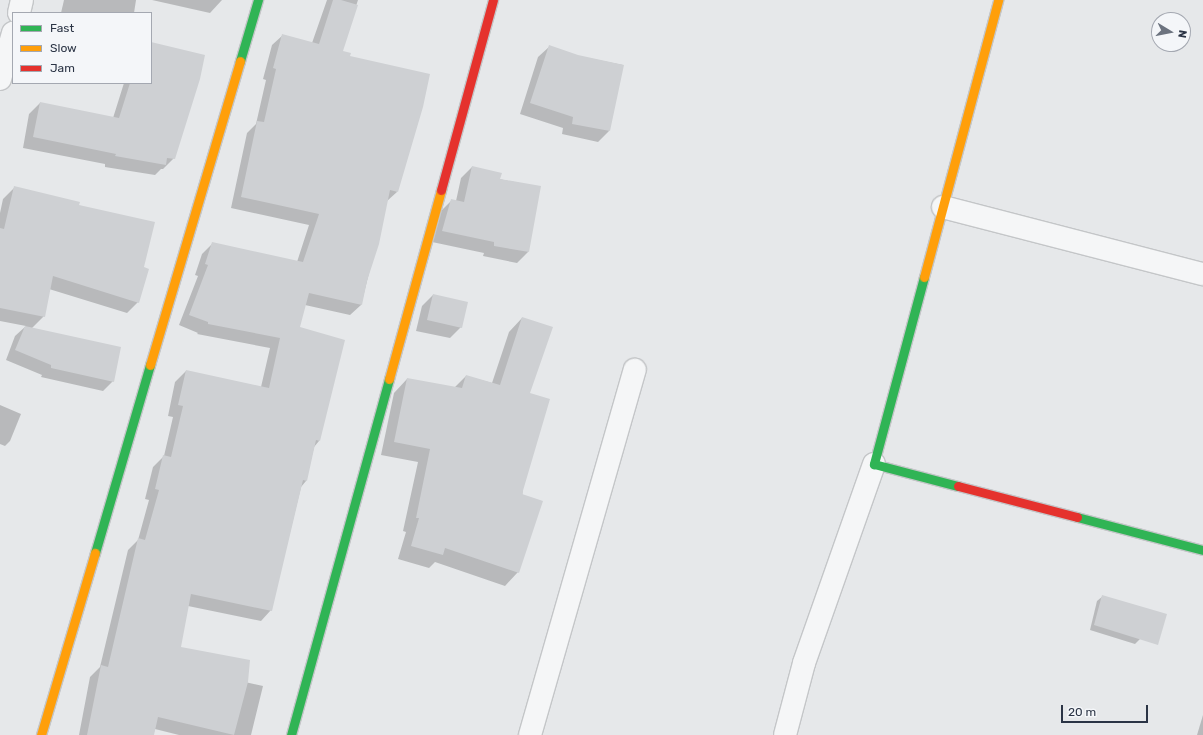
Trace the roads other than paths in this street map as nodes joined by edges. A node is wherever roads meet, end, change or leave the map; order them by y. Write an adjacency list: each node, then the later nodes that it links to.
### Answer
1 (22, 0): 5 (street)
2 (258, 0): 13 (street)
3 (493, 0): 14 (street)
4 (998, 0): 8 (street)
5 (18, 12)
6 (12, 36): 7 (street)
7 (0, 79)
8 (943, 208): 9 (street); 11 (street)
9 (1203, 274)
10 (635, 370): 15 (street)
11 (874, 464): 12 (street); 16 (street)
12 (1203, 550)
13 (41, 735)
14 (291, 735)
15 (530, 735)
16 (785, 735)

